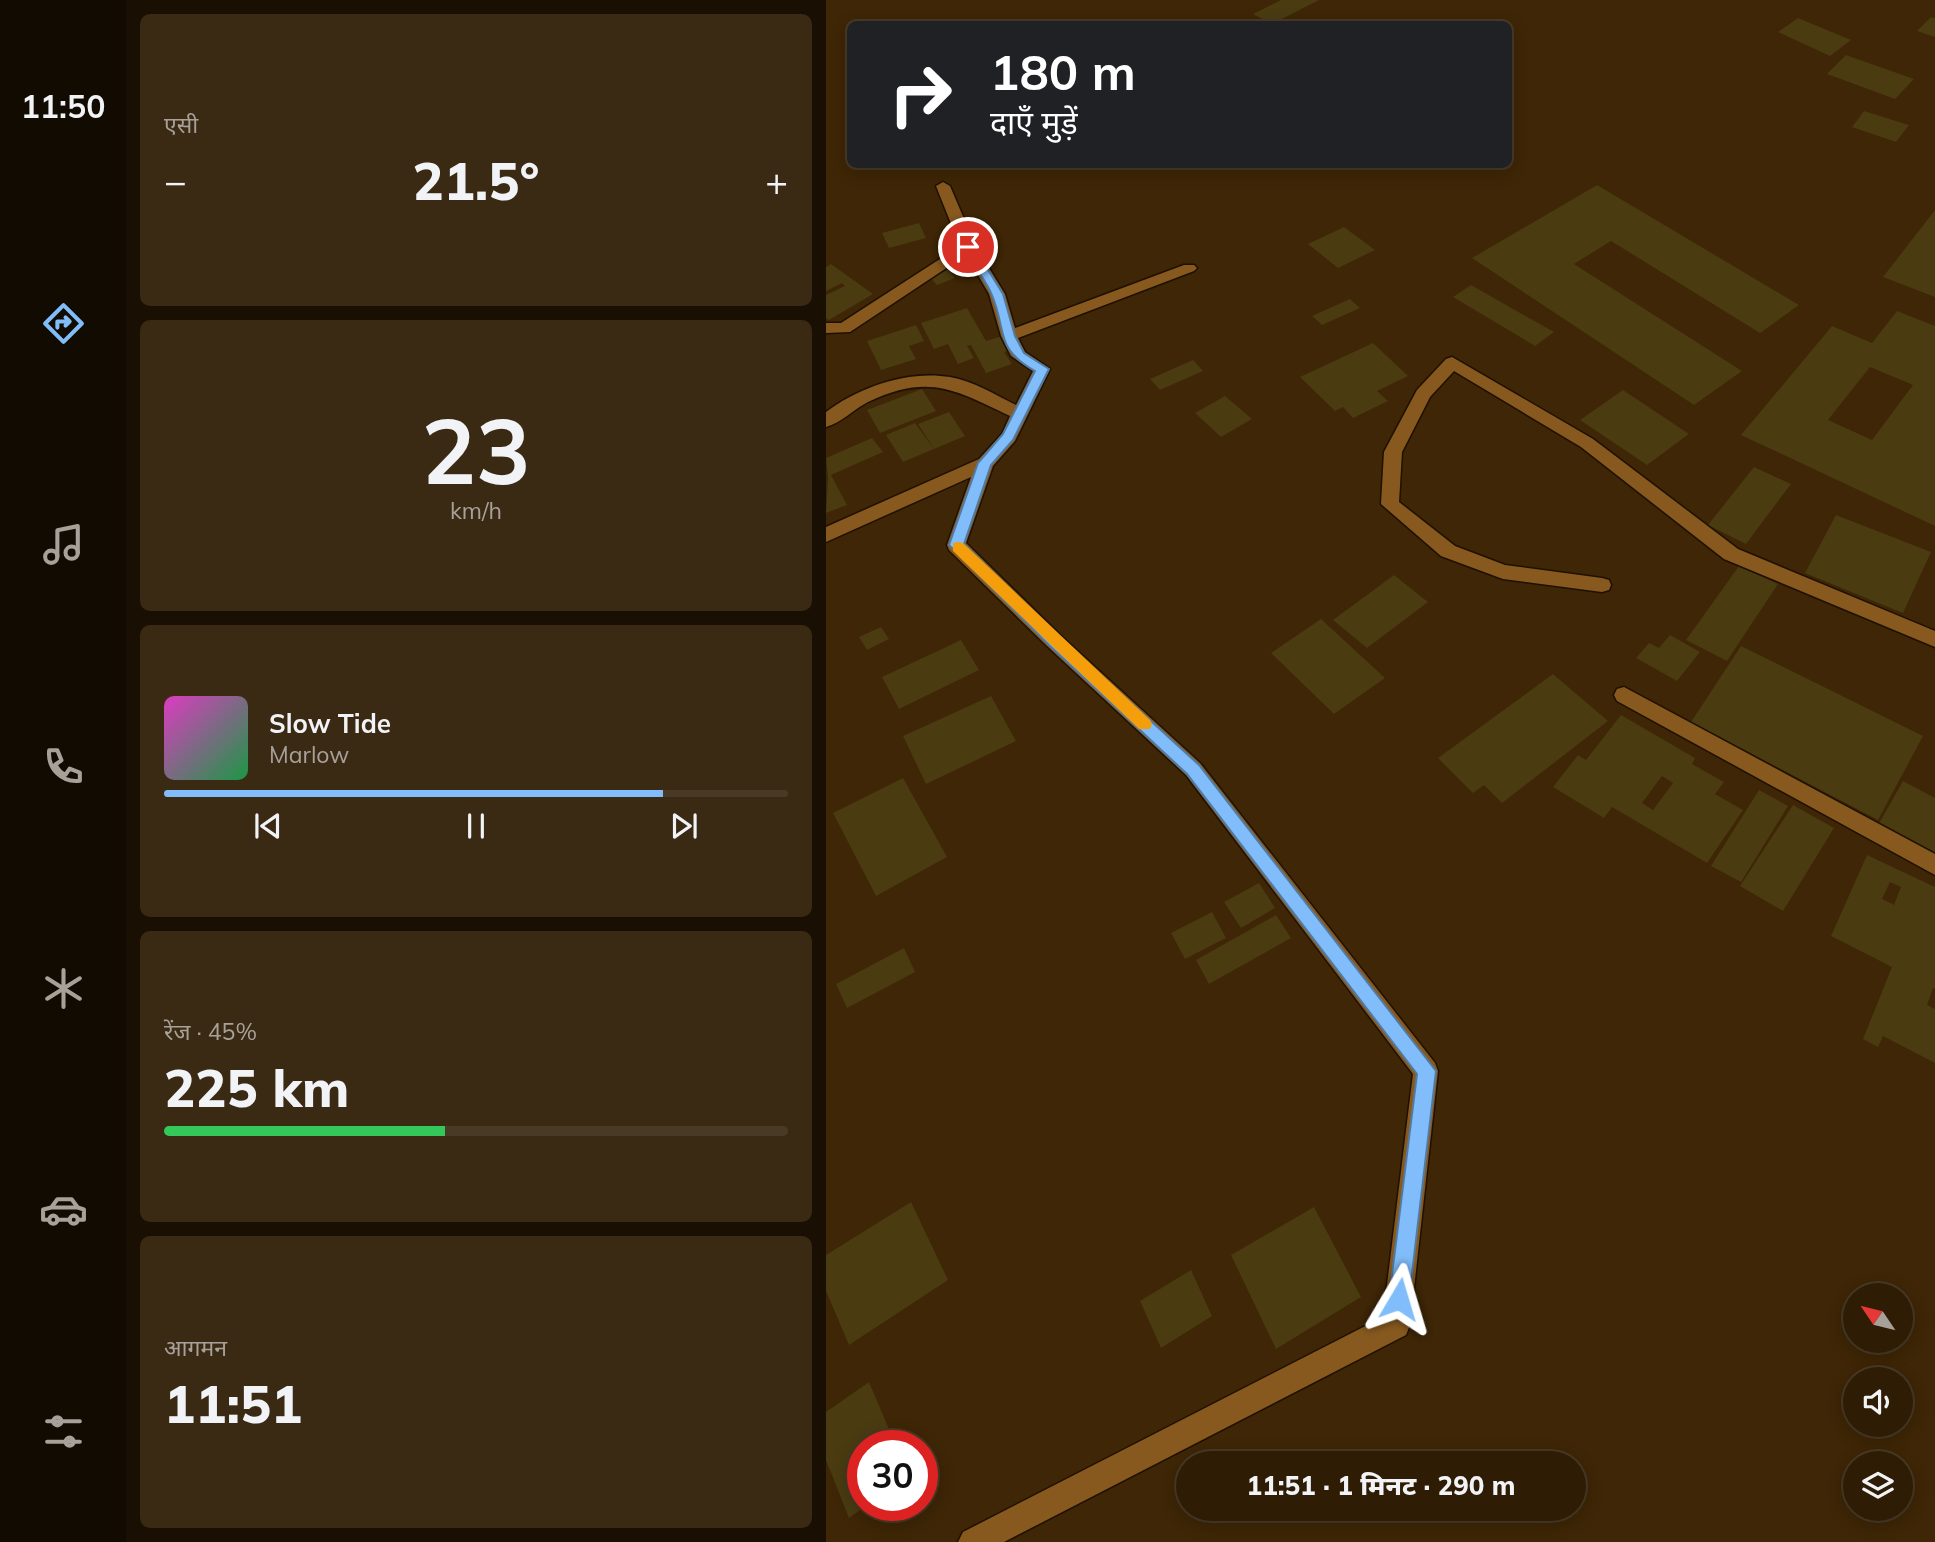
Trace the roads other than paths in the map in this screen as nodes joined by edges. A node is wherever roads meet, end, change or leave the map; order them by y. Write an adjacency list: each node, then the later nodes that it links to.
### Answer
1 (943, 186): 2 (street)
2 (968, 247): 4 (street); 5 (street)
3 (1189, 268): 5 (street)
4 (826, 328)
5 (1009, 336): 6 (street)
6 (1020, 414): 7 (street); 8 (street)
7 (826, 421)
8 (985, 463): 9 (street); 14 (street)
9 (826, 535)
10 (1602, 585): 11 (street)
11 (1935, 639)
12 (1624, 695): 13 (street)
13 (1935, 865)
14 (973, 1542)

